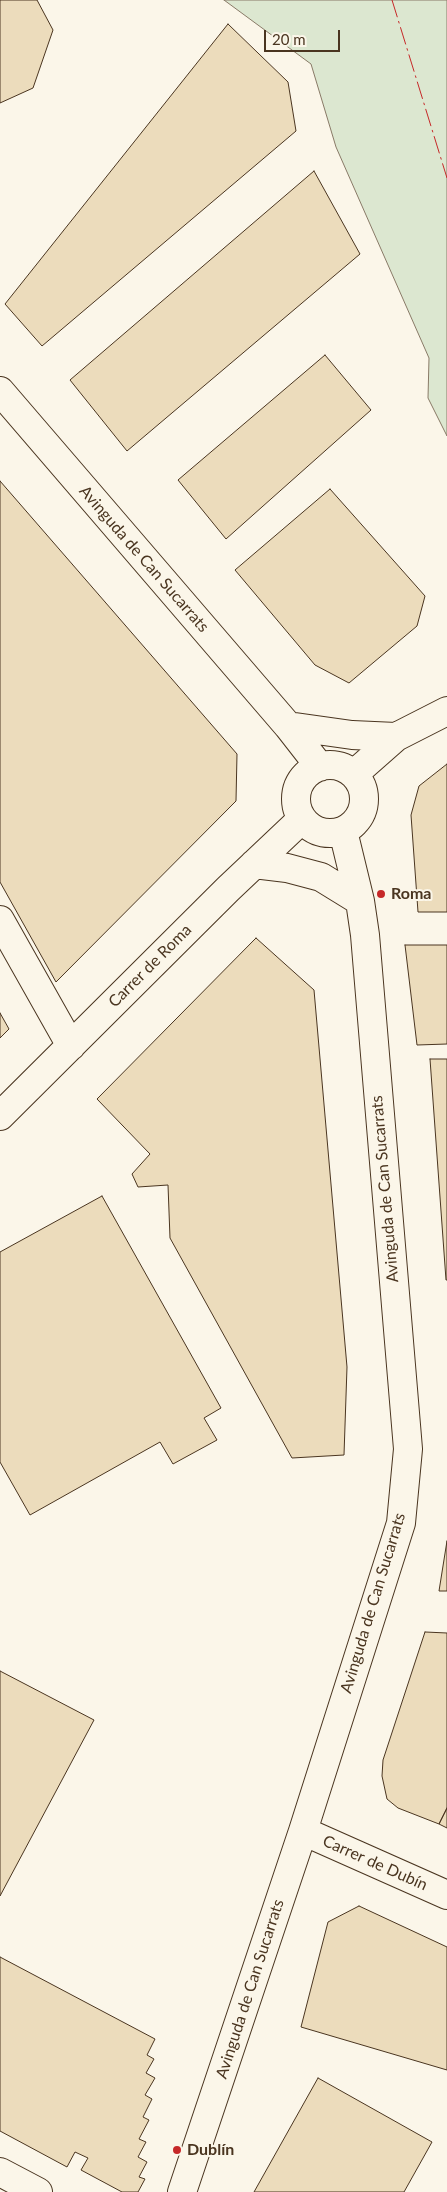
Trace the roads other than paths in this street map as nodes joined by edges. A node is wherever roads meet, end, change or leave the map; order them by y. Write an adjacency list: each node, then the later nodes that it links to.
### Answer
1 (0, 391): 3 (street, Avinguda de Can Sucarrats)
2 (441, 714): 4 (street)
3 (288, 726): 4 (street); 5 (street, Avinguda de Can Sucarrats)
4 (396, 737): 6 (street)
5 (320, 767): 6 (street); 7 (street)
6 (354, 774): 8 (street)
7 (302, 819): 8 (street); 9 (street, Carrer de Roma)
8 (343, 831): 10 (street, Avinguda de Can Sucarrats)
9 (254, 864): 10 (street); 12 (street, Carrer de Roma)
10 (360, 901): 14 (street, Avinguda de Can Sucarrats)
11 (0, 920): 12 (street)
12 (70, 1046): 13 (street, Carrer de Roma)
13 (0, 1116)
14 (302, 1830): 15 (street, Carrer de Dubín); 18 (street, Avinguda de Can Sucarrats)
15 (447, 1895)
16 (0, 2172): 17 (street)
17 (38, 2192)
18 (182, 2192)

